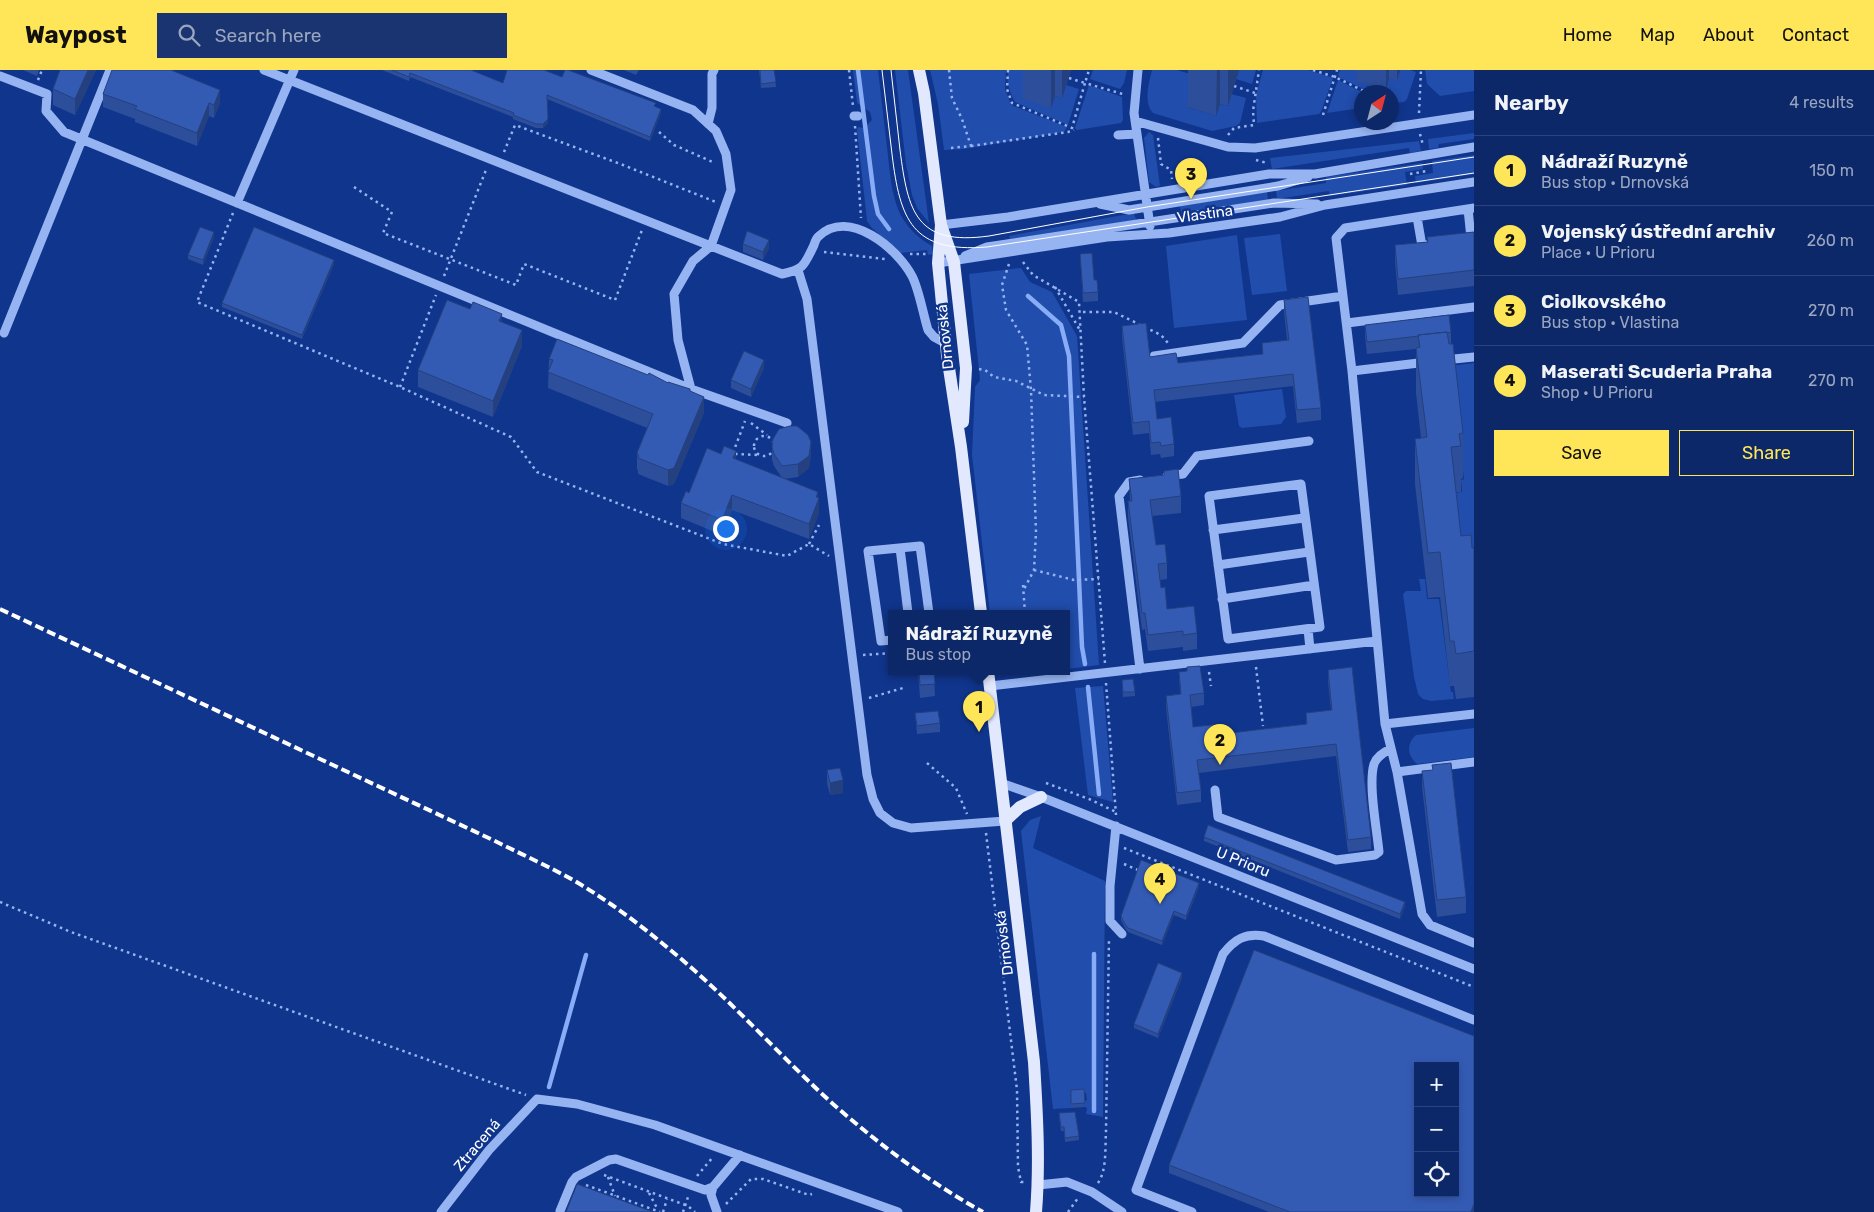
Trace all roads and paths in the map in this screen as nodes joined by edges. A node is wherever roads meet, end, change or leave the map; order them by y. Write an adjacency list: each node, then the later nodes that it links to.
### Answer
1 (110, 70): 36 (street)
2 (264, 70): 19 (street)
3 (294, 70): 19 (street)
4 (591, 70): 28 (street)
5 (714, 70): 28 (street)
6 (850, 70): 62 (path)
7 (919, 70): 61 (main road, Drnovská)
8 (949, 70): 37 (path)
9 (1008, 70): 20 (path)
10 (1090, 70): 20 (path)
11 (1138, 70): 23 (street)
12 (1259, 70): 24 (path)
13 (1313, 70): 17 (path)
14 (1337, 70): 17 (path)
15 (1421, 70): 29 (path)
16 (0, 76): 36 (street)
17 (1335, 76): 22 (path); 25 (path)
18 (1069, 78): 20 (path)
19 (291, 80): 41 (street); 52 (street)
20 (1085, 83): 23 (path)
21 (1234, 86): 24 (path)
22 (1354, 86)
23 (1135, 92): 27 (street)
24 (1255, 93): 35 (path)
25 (1323, 115)
26 (1474, 115): 29 (street)
27 (1135, 121): 30 (street); 33 (street)
28 (708, 124): 44 (street)
29 (1418, 124): 30 (street); 40 (path)
30 (1157, 127): 45 (path)
31 (1074, 130): 37 (path)
32 (659, 132): 44 (path)
33 (1137, 134): 34 (street); 51 (street)
34 (1118, 135)
35 (1224, 135)
36 (82, 139): 52 (street); 82 (street)
37 (971, 146): 39 (path)
38 (1474, 147): 47 (street, Vlastina)
39 (950, 148)
40 (1424, 149)
41 (490, 159): 54 (path); 59 (street); 70 (path)
42 (1256, 160): 43 (path)
43 (1267, 162)
44 (728, 168): 54 (street)
45 (1171, 170)
46 (1427, 171): 48 (path)
47 (1315, 174): 51 (street, Vlastina); 56 (street)
48 (1410, 174)
49 (1474, 182): 55 (street, Vlastina)
50 (354, 187): 70 (path)
51 (1146, 193): 53 (street, Vlastina); 56 (street)
52 (237, 203): 76 (street); 90 (path)
53 (1092, 203): 56 (street); 61 (street, Vlastina)
54 (725, 205): 66 (street)
55 (1325, 205): 60 (street); 63 (street, Vlastina)
56 (1147, 206): 60 (street)
57 (1471, 208): 58 (street); 64 (street)
58 (1417, 217): 65 (street); 78 (street)
59 (646, 221): 66 (street); 70 (path)
60 (1150, 222): 63 (street); 71 (street)
61 (941, 225): 71 (main road, Drnovská); 72 (main road, Drnovská)
62 (862, 230): 67 (street); 69 (street)
63 (1151, 234): 71 (street, Vlastina)
64 (1461, 240)
65 (1442, 243)
66 (711, 246): 75 (street); 91 (street)
67 (811, 251): 69 (path); 75 (street)
68 (925, 253): 69 (path)
69 (898, 258): 84 (street)
70 (451, 259): 76 (path)
71 (954, 262): 72 (street, Vlastina); 97 (main road, Drnovská)
72 (938, 263): 84 (main road, Drnovská)
73 (1009, 264): 74 (path); 77 (path); 92 (path)
74 (999, 266)
75 (798, 270): 107 (street)
76 (440, 286): 90 (path); 91 (street)
77 (1055, 286): 83 (path); 83 (path)
78 (1343, 296): 81 (street); 85 (street)
79 (1474, 307): 81 (street)
80 (1083, 312): 85 (path)
81 (1347, 323): 89 (street)
82 (4, 333)
83 (1082, 333): 93 (path)
84 (947, 344): 97 (main road, Drnovská)
85 (1176, 353): 86 (street)
86 (1154, 356)
87 (1474, 357): 89 (street)
88 (974, 367): 92 (path)
89 (1352, 371): 121 (street)
90 (400, 387): 104 (path)
91 (690, 389): 94 (street)
92 (1031, 390): 93 (path); 109 (path)
93 (1084, 397): 110 (path)
94 (787, 423)
95 (770, 438): 98 (path); 99 (path); 99 (path)
96 (1309, 441): 126 (street)
97 (961, 447): 117 (main road, Drnovská)
98 (733, 453): 99 (path); 100 (path)
99 (763, 455)
100 (731, 458)
101 (1304, 518): 103 (street); 103 (street); 106 (street)
102 (819, 525): 104 (path)
103 (1213, 530): 108 (street)
104 (808, 544): 107 (path)
105 (900, 548): 115 (street); 116 (street); 120 (street)
106 (1309, 552): 108 (street); 112 (street)
107 (840, 558): 124 (street)
108 (1218, 565): 114 (street)
109 (1034, 570): 110 (path); 113 (path)
110 (1099, 579): 128 (path)
111 (1022, 585): 113 (path)
112 (1314, 585): 114 (street); 119 (street)
113 (1023, 591): 118 (path)
114 (1222, 599): 119 (street)
115 (908, 610)
116 (929, 610)
117 (981, 610)
118 (1025, 610)
119 (1308, 629): 122 (street)
120 (888, 640)
121 (1377, 641): 122 (street); 136 (street)
122 (1310, 649): 126 (street)
123 (888, 653): 124 (path)
124 (852, 655): 134 (street)
125 (1256, 667): 137 (path)
126 (1140, 669): 128 (street)
127 (1210, 672): 131 (path)
128 (1105, 673): 130 (street); 151 (path)
129 (989, 675): 130 (main road, Drnovská)
130 (990, 686): 143 (main road, Drnovská)
131 (1211, 686)
132 (902, 688): 134 (path)
133 (976, 700): 138 (path)
134 (858, 701): 150 (street)
135 (1474, 714): 136 (street)
136 (1384, 724): 139 (street)
137 (1263, 726)
138 (979, 732)
139 (1391, 749): 142 (street); 145 (street)
140 (1474, 762): 142 (street)
141 (927, 763): 150 (path)
142 (1398, 772): 160 (street)
143 (1001, 783): 146 (street, U Prioru); 148 (main road, Drnovská)
144 (1046, 783): 147 (path)
145 (1215, 790)
146 (1041, 797): 148 (main road); 151 (street, U Prioru)
147 (1114, 810)
148 (1006, 821): 149 (street); 169 (main road, Drnovská)
149 (985, 822): 150 (street); 169 (path)
150 (970, 824)
151 (1116, 826): 152 (street); 161 (street, U Prioru)
152 (1115, 840): 153 (street); 155 (path)
153 (1114, 860): 154 (path); 158 (street)
154 (1140, 863)
155 (1195, 876): 156 (path); 162 (path)
156 (1192, 883)
157 (0, 902): 164 (path)
158 (1110, 921): 159 (street); 172 (path)
159 (1122, 934)
160 (1474, 943)
161 (1474, 969)
162 (1474, 987)
163 (1474, 1020): 184 (street)
164 (537, 1099): 165 (street); 178 (street, Ztracená)
165 (740, 1155): 170 (street); 181 (street)
166 (591, 1170): 167 (path); 168 (street); 170 (street)
167 (608, 1177): 171 (path); 174 (path)
168 (572, 1182): 174 (path); 177 (street)
169 (1038, 1184): 172 (street); 182 (main road, Drnovská)
170 (713, 1187): 176 (street)
171 (649, 1192): 175 (path); 179 (path)
172 (1092, 1192): 183 (street)
173 (815, 1194): 176 (path)
174 (615, 1196): 179 (path)
175 (667, 1199): 179 (path); 180 (path)
176 (716, 1210)
177 (560, 1211)
178 (441, 1212)
179 (660, 1212)
180 (694, 1212)
181 (898, 1212)
182 (1036, 1212)
183 (1122, 1212)
184 (1192, 1212)

